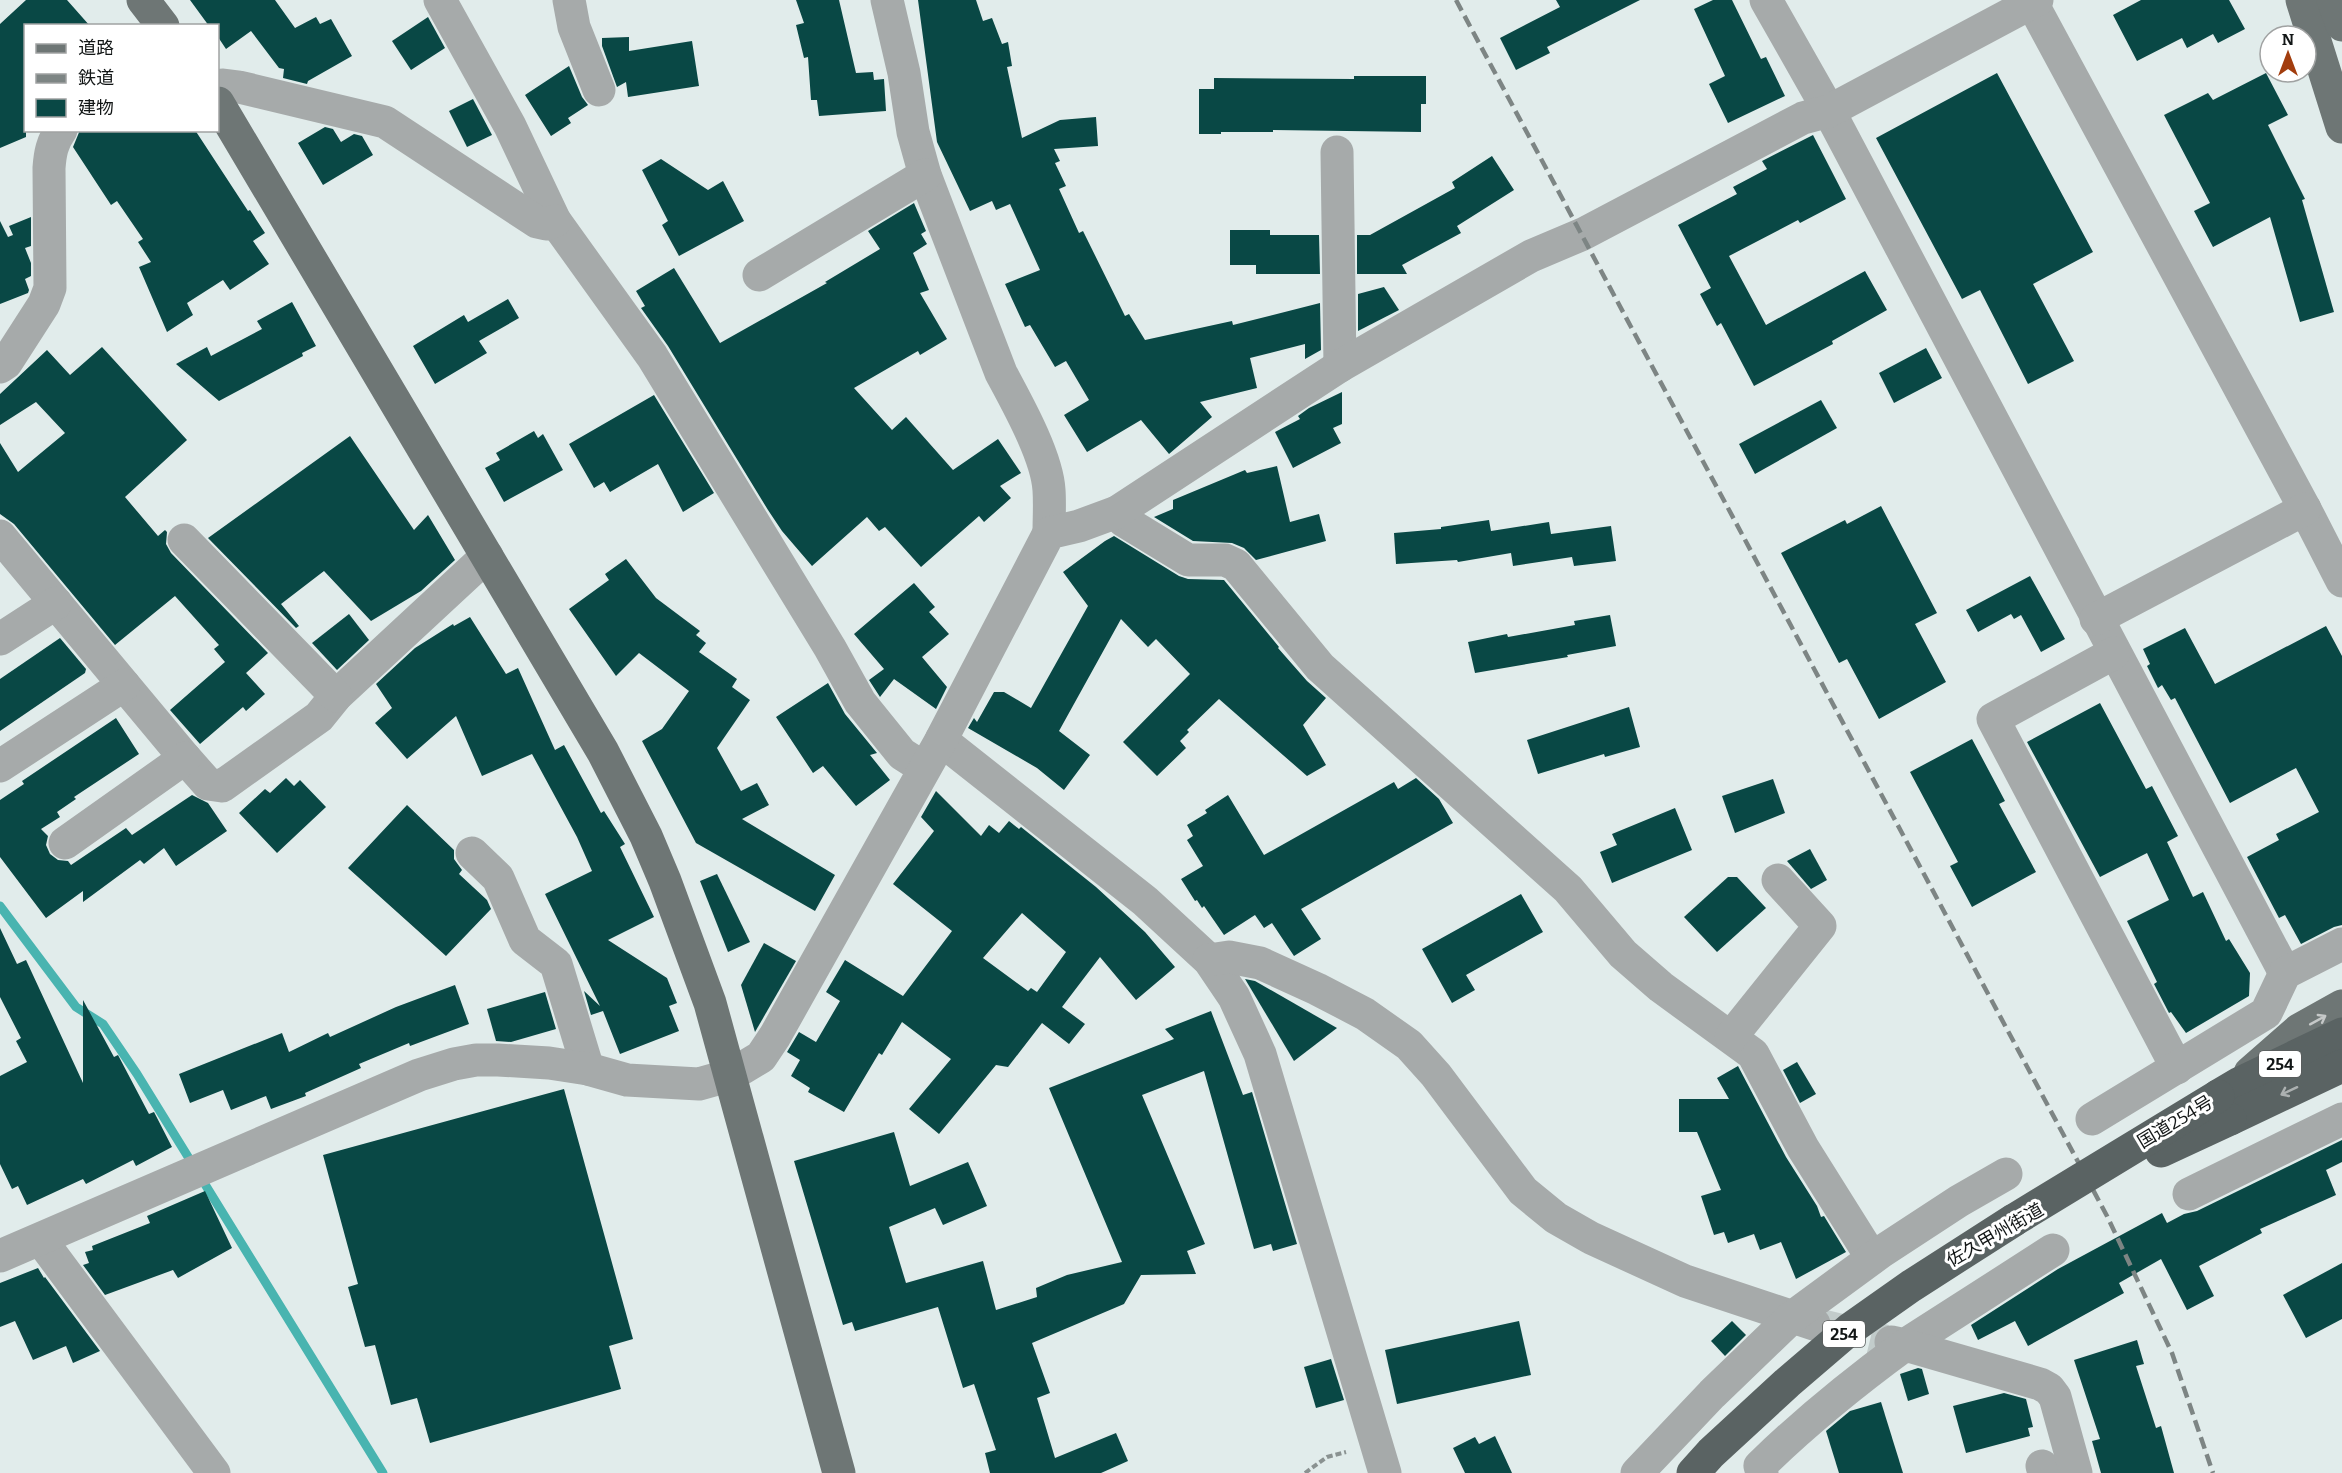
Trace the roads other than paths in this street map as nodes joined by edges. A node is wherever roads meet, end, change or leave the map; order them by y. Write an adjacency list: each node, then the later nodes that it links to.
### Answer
1 (143, 0): 9 (main road)
2 (440, 0): 19 (street)
3 (569, 0): 12 (street)
4 (887, 0): 18 (street)
5 (1766, 0): 14 (street)
6 (2301, 0): 15 (main road)
7 (2333, 0): 10 (main road)
8 (2035, 2): 14 (street); 23 (street)
9 (161, 24)
10 (2342, 25)
11 (219, 86): 19 (street)
12 (599, 90)
13 (219, 105): 28 (main road)
14 (1829, 111): 21 (street); 31 (street)
15 (2342, 127)
16 (60, 132): 22 (street)
17 (1337, 152): 21 (street)
18 (925, 176): 20 (street); 25 (street)
19 (555, 221): 39 (street)
20 (759, 275)
21 (1340, 366): 24 (street)
22 (0, 367)
23 (2305, 509): 29 (street); 31 (street)
24 (1117, 512): 25 (street); 48 (street)
25 (1049, 533): 36 (street)
26 (0, 536): 30 (street)
27 (184, 540): 35 (street)
28 (487, 555): 35 (street); 52 (main road)
29 (2342, 581)
30 (56, 603): 32 (street); 34 (street)
31 (2096, 619): 33 (street)
32 (0, 639)
33 (2114, 653): 45 (street); 50 (street)
34 (124, 685): 37 (street); 38 (street)
35 (336, 696): 37 (street)
36 (941, 740): 39 (street); 44 (street)
37 (185, 758): 40 (street)
38 (0, 766)
39 (924, 768): 52 (street)
40 (65, 843)
41 (472, 853): 51 (street)
42 (1778, 880): 48 (street)
43 (2342, 944): 45 (street)
44 (1209, 960): 62 (street); 64 (street)
45 (2285, 973): 50 (street)
46 (2342, 1006): 53 (main road, one-way to 46)
47 (2342, 1034): 53 (highway, 254)
48 (1731, 1037): 61 (street)
49 (2342, 1066): 53 (highway, 佐久甲州街道 / 254, one-way to 53)
50 (2176, 1068): 54 (street)
51 (588, 1069): 52 (street); 58 (street)
52 (731, 1075): 67 (main road)
53 (2229, 1099): 69 (highway, 佐久甲州街道 / 254, bridge)
54 (2092, 1119)
55 (2342, 1119): 57 (street)
56 (2006, 1174): 61 (street)
57 (2189, 1194)
58 (41, 1240): 60 (street); 66 (street)
59 (2053, 1251): 63 (street)
60 (0, 1256)
61 (1872, 1258): 62 (street)
62 (1802, 1321): 68 (street)
63 (1895, 1343): 65 (street); 70 (street)
64 (1380, 1459)
65 (1758, 1471)
66 (214, 1473)
67 (840, 1473)
68 (1637, 1473)
69 (1693, 1473)
70 (2076, 1473)

